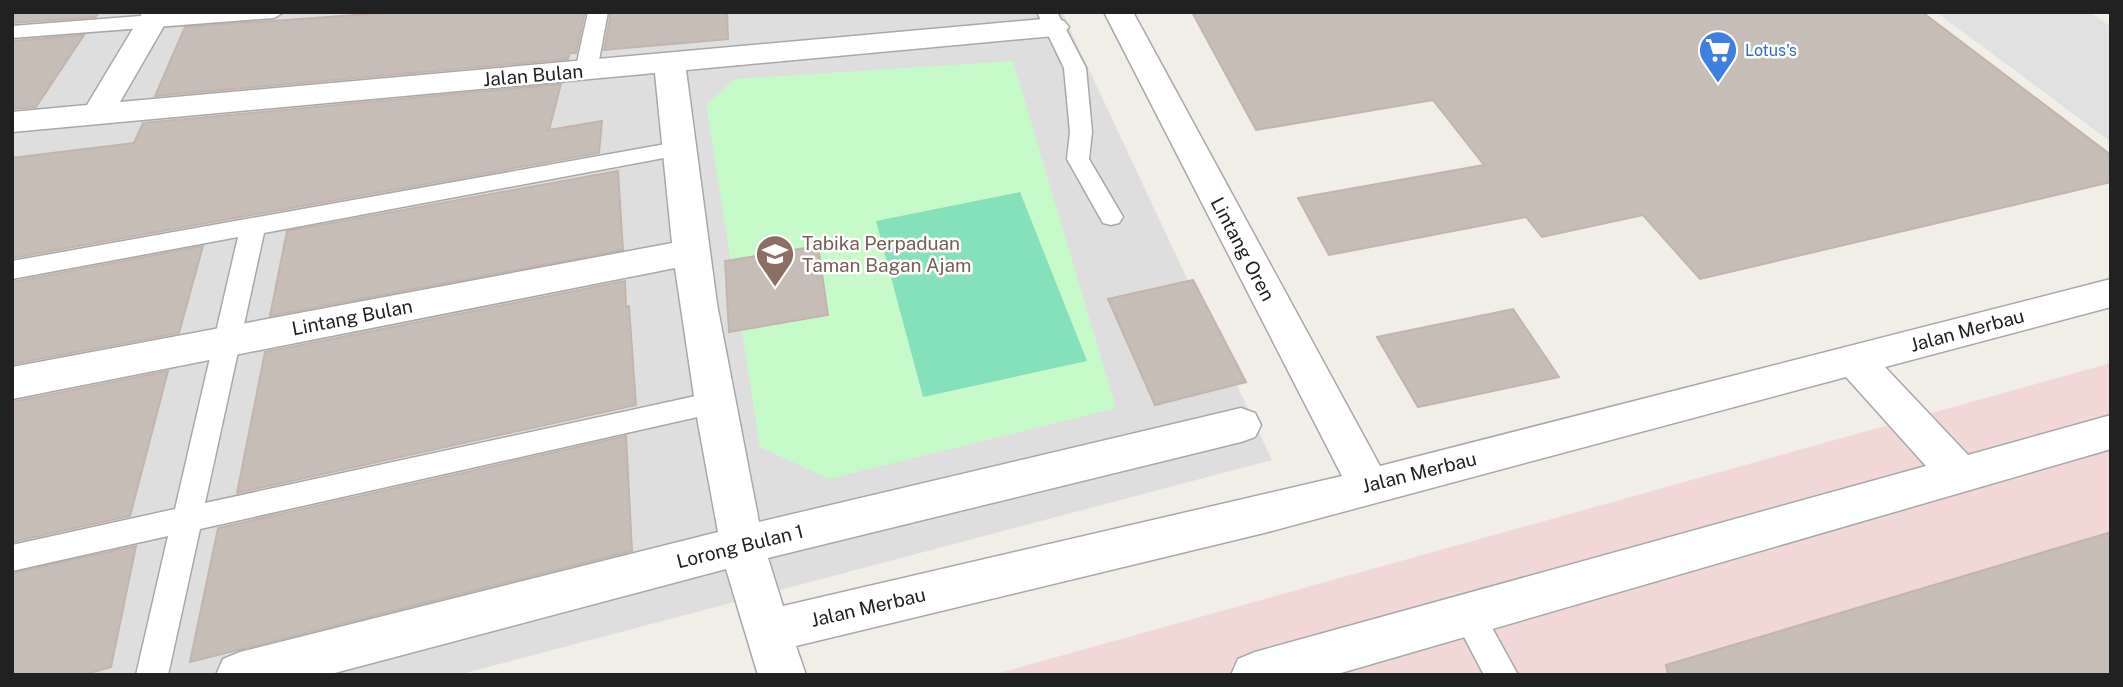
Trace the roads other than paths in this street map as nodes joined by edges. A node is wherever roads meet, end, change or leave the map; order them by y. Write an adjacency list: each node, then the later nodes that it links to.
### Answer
1 (274, 12): 4 (lane)
2 (598, 12): 8 (lane)
3 (1118, 12): 24 (street, Lintang Oren)
4 (155, 18): 6 (lane); 9 (street)
5 (1050, 20): 7 (street, Jalan Bulan); 12 (lane)
6 (12, 32)
7 (670, 63): 8 (street, Jalan Bulan); 11 (street)
8 (586, 71): 9 (street, Jalan Bulan)
9 (96, 116): 10 (street, Jalan Bulan)
10 (12, 122)
11 (677, 149): 13 (lane); 14 (street)
12 (1111, 217)
13 (253, 226): 15 (lane); 17 (lane)
14 (692, 252): 17 (street, Lintang Bulan); 20 (street)
15 (12, 270)
16 (2111, 293): 18 (street, Jalan Merbau)
17 (227, 341): 19 (street, Lintang Bulan); 25 (lane)
18 (1854, 360): 23 (street); 24 (street, Jalan Merbau)
19 (12, 383)
20 (715, 403): 25 (lane); 26 (street)
21 (1241, 425): 26 (street, Lorong Bulan 1)
22 (2111, 432): 23 (street)
23 (1960, 475): 28 (street)
24 (1368, 485): 29 (street, Jalan Merbau)
25 (188, 518): 27 (lane); 30 (lane)
26 (743, 545): 29 (street); 31 (street, Lorong Bulan 1)
27 (12, 558)
28 (1469, 616): 33 (street); 34 (lane)
29 (768, 631): 32 (street)
30 (152, 675)
31 (240, 675)
32 (782, 675)
33 (1255, 675)
34 (1502, 675)

